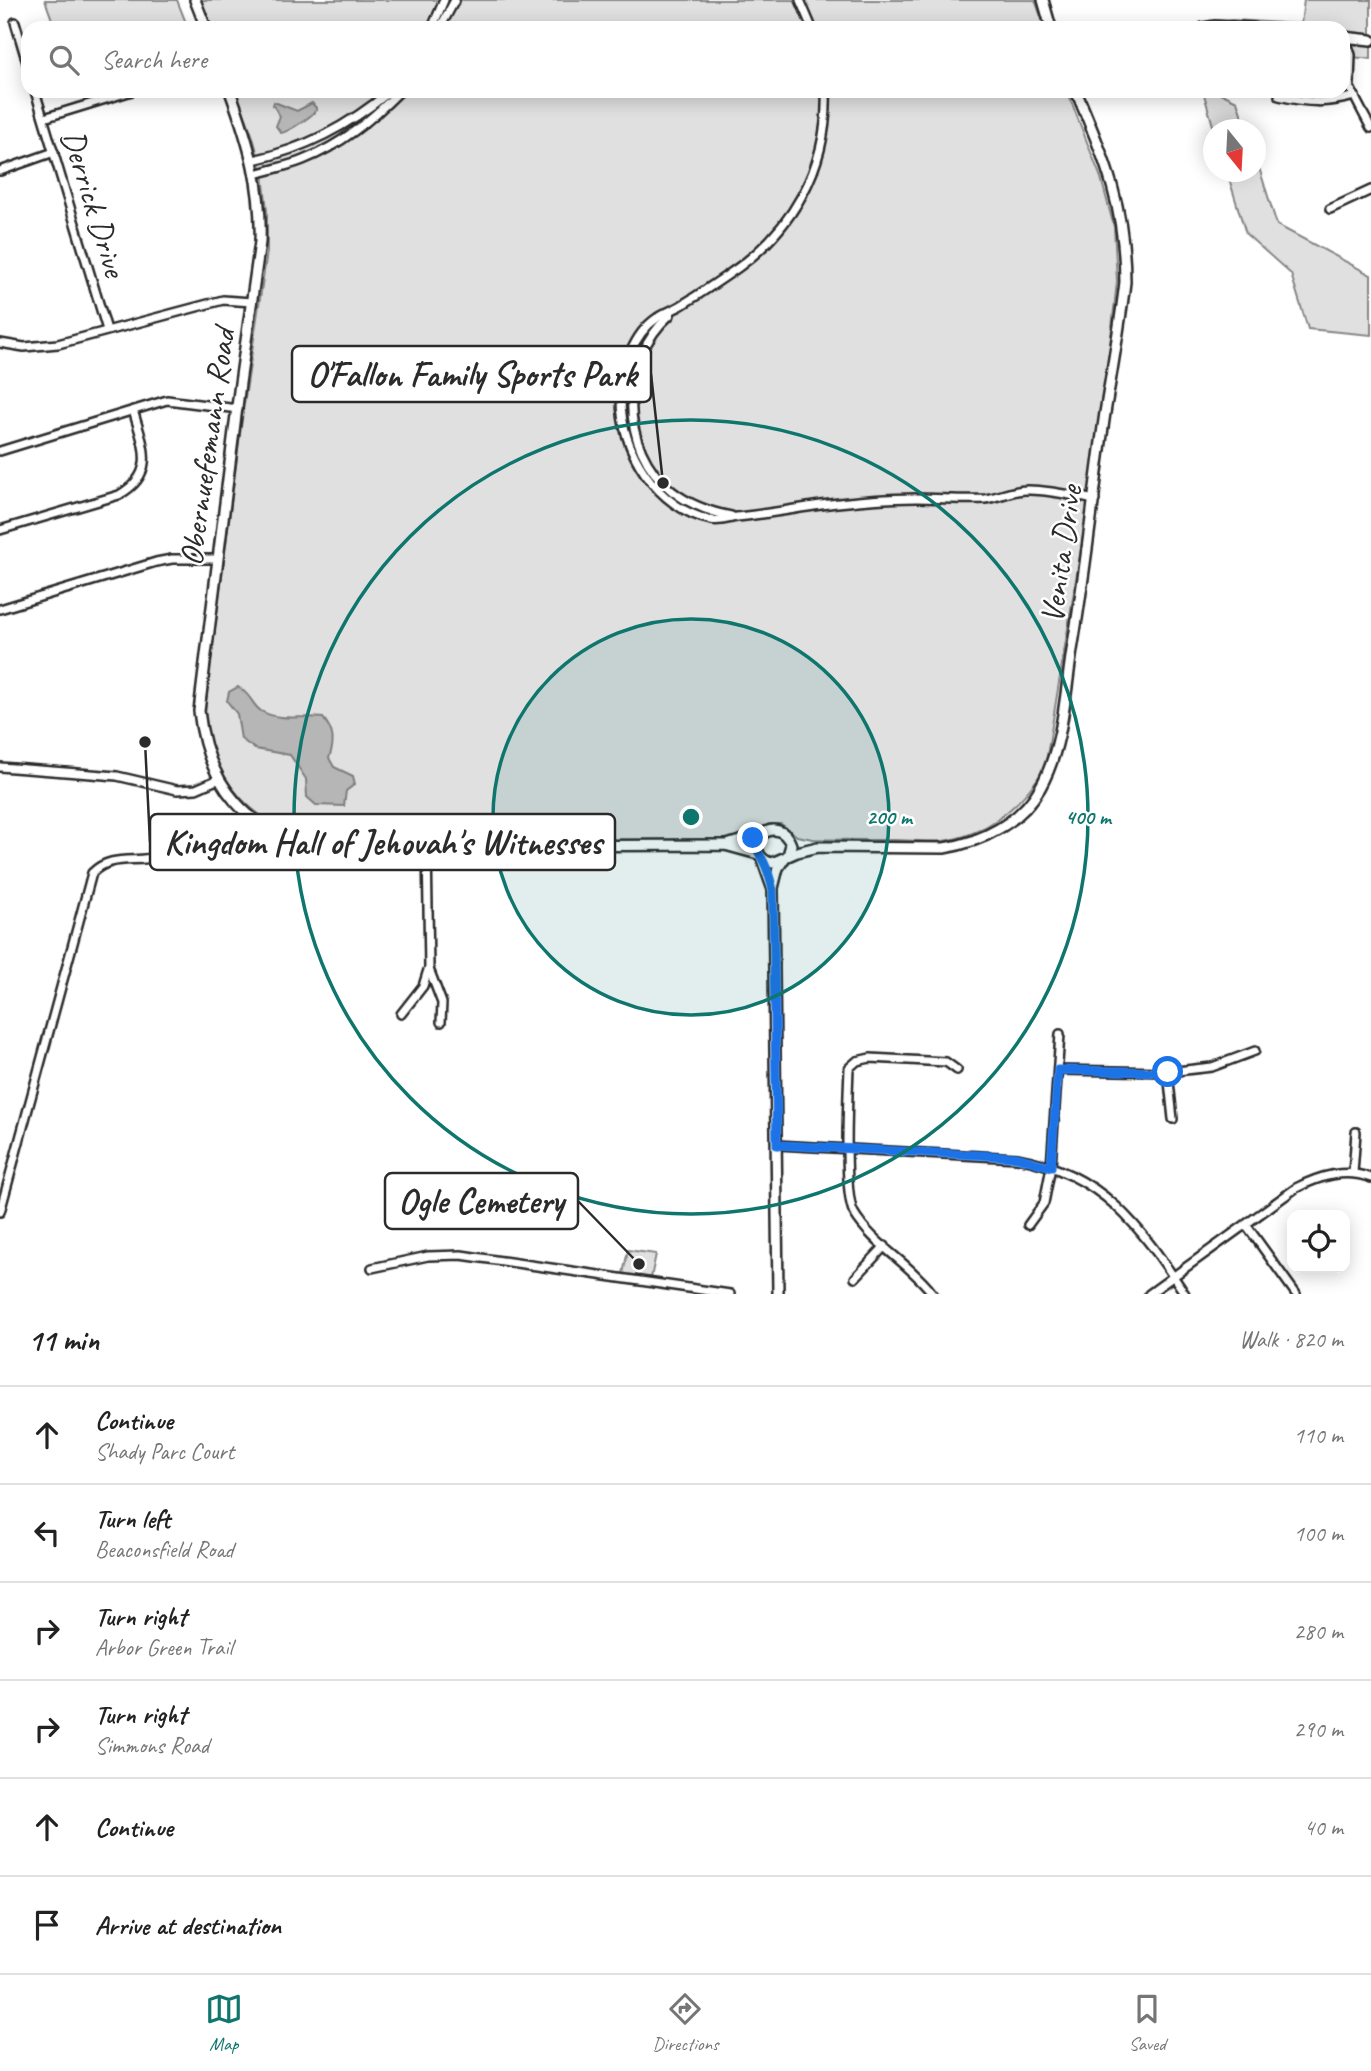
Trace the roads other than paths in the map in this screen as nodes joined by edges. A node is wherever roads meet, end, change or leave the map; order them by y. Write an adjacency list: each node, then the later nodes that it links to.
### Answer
1 (195, 0): 6 (street)
2 (444, 0): 7 (street)
3 (455, 0): 8 (street)
4 (800, 0): 9 (street)
5 (1043, 0): 10 (street)
6 (203, 21)
7 (435, 21)
8 (444, 21)
9 (809, 21)
10 (1049, 21)
11 (15, 22): 14 (street)
12 (1350, 40): 13 (street)
13 (1371, 40)
14 (21, 42)
15 (1350, 51): 16 (street)
16 (1350, 83): 17 (street)
17 (1355, 96): 18 (street); 29 (street)
18 (1350, 97)
19 (37, 98): 28 (street, Derrick Drive)
20 (109, 98): 28 (street)
21 (232, 98): 31 (street, Obernuefemann Road)
22 (381, 98): 31 (street)
23 (393, 98): 33 (street)
24 (826, 98): 42 (street)
25 (1079, 98): 42 (street, Venita Drive)
26 (1289, 98): 27 (street)
27 (1347, 98)
28 (44, 118): 30 (street, Derrick Drive)
29 (1371, 128)
30 (54, 152): 32 (street); 37 (street, Derrick Drive)
31 (253, 160): 33 (street, Obernuefemann Road)
32 (0, 171)
33 (256, 174): 36 (street, Obernuefemann Road)
34 (1371, 190): 35 (street)
35 (1330, 209)
36 (251, 302): 37 (street); 39 (street, Obernuefemann Road)
37 (107, 330): 38 (street)
38 (0, 343)
39 (238, 409): 40 (street); 44 (street, Obernuefemann Road)
40 (133, 410): 41 (street); 43 (street)
41 (0, 450)
42 (1095, 500): 53 (street, Venita Drive)
43 (0, 530)
44 (218, 559): 45 (street); 47 (street, Obernuefemann Road)
45 (0, 609)
46 (0, 767): 47 (street)
47 (219, 779): 48 (street, Obernuefemann Road)
48 (266, 828): 52 (street, Obernuefemann Road); 72 (street)
49 (761, 834): 50 (street); 51 (street); 54 (street)
50 (789, 839): 53 (street, Venita Drive); 55 (street)
51 (725, 845): 52 (street, Obernuefemann Road); 54 (street)
52 (427, 847): 57 (street)
53 (818, 847): 55 (street, Venita Drive)
54 (760, 856): 55 (street); 56 (street)
55 (786, 857): 56 (street)
56 (773, 890): 67 (street)
57 (429, 969): 58 (street); 59 (street)
58 (401, 1014)
59 (440, 1022)
60 (1060, 1034): 63 (street)
61 (1255, 1051): 64 (street)
62 (957, 1070): 68 (street)
63 (1058, 1070): 64 (street); 69 (street)
64 (1168, 1072): 65 (street)
65 (1173, 1119)
66 (1356, 1132): 70 (street)
67 (777, 1145): 68 (street); 80 (street)
68 (848, 1147): 69 (street); 75 (street)
69 (1051, 1167): 73 (street); 77 (street)
70 (1353, 1172): 71 (street); 74 (street)
71 (1371, 1178)
72 (0, 1212)
73 (1028, 1225)
74 (1247, 1226): 77 (street); 84 (street)
75 (885, 1246): 78 (street); 81 (street)
76 (373, 1268): 79 (street)
77 (1174, 1277): 82 (street); 83 (street)
78 (855, 1278)
79 (730, 1294)
80 (778, 1294)
81 (933, 1294)
82 (1149, 1294)
83 (1185, 1294)
84 (1296, 1294)

